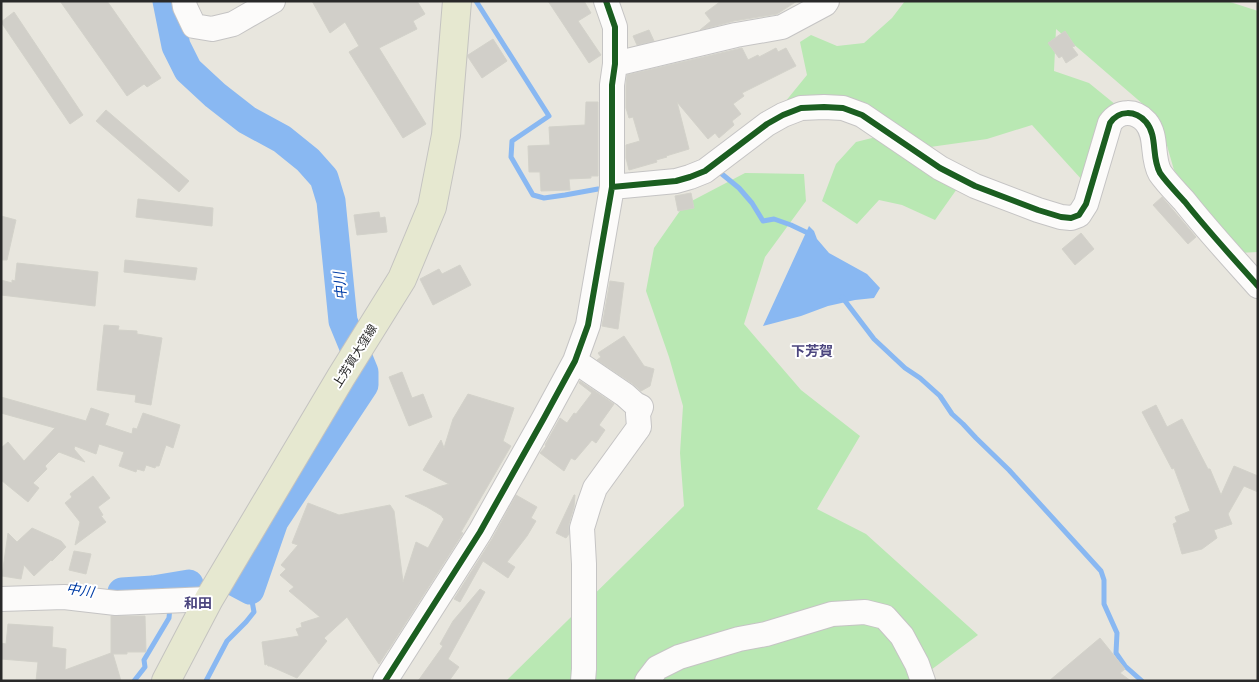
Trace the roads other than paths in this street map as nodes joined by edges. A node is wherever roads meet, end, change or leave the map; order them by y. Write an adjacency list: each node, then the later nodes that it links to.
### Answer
1 (184, 1): 2 (street)
2 (273, 1)
3 (457, 1): 11 (main road, 上芳賀大窪線)
4 (606, 1): 6 (street)
5 (827, 1): 6 (street)
6 (615, 64): 7 (street)
7 (612, 186): 8 (street); 9 (street)
8 (1258, 286)
9 (575, 361): 13 (street); 14 (street)
10 (1, 599): 11 (street)
11 (209, 599): 12 (main road, 上芳賀大窪線)
12 (166, 681)
13 (385, 681)
14 (582, 681)
15 (648, 681): 16 (street)
16 (923, 681)

